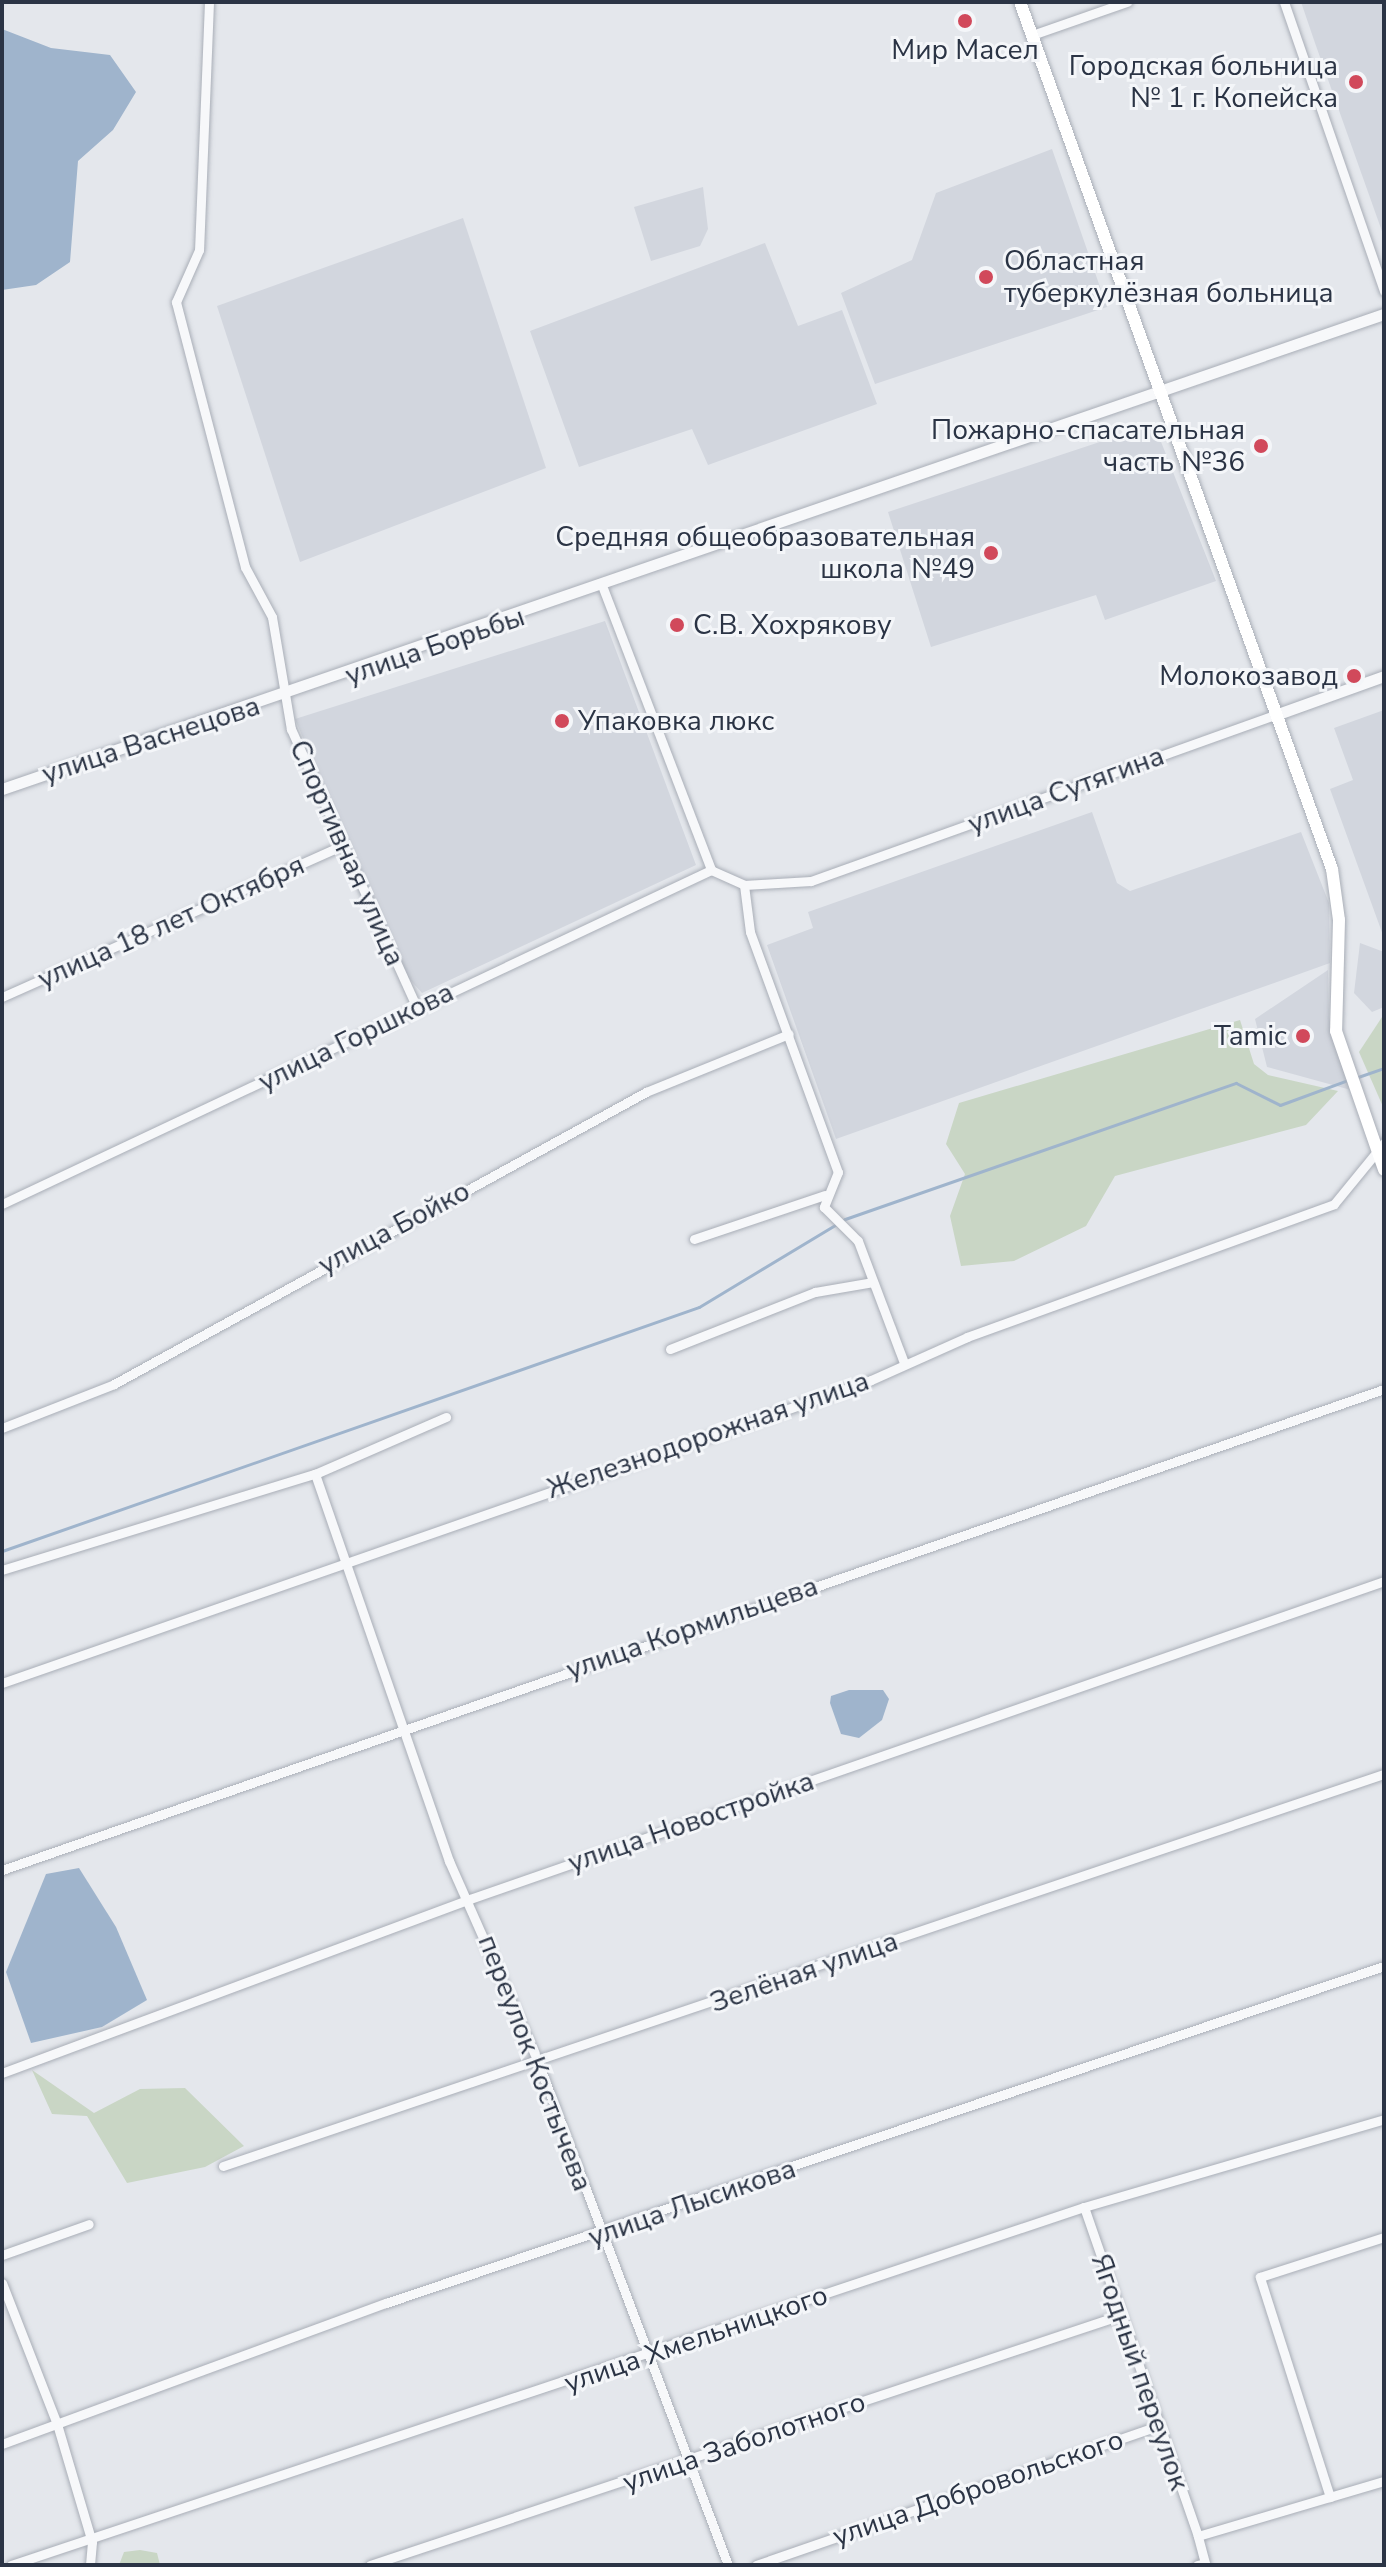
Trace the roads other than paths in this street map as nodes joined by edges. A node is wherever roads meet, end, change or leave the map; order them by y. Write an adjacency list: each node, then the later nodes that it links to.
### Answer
1 (209, 2): 11 (street, Спортивная улица)
2 (1020, 2): 5 (main road)
3 (1127, 2): 5 (street)
4 (1284, 2): 6 (street)
5 (1032, 35): 8 (main road)
6 (1384, 291)
7 (1384, 314): 8 (street, улица Борьбы)
8 (1157, 394): 9 (street, улица Борьбы); 12 (main road)
9 (603, 588): 11 (street, улица Борьбы); 15 (street)
10 (1384, 676): 12 (street, улица Сутягина)
11 (296, 693): 13 (street, улица Васнецова); 14 (street, Спортивная улица)
12 (1278, 714): 16 (street, улица Сутягина); 20 (main road)
13 (2, 789)
14 (339, 847): 17 (street, улица 18 лет Октября); 18 (street, Спортивная улица)
15 (711, 870): 16 (street); 18 (street, улица Горшкова)
16 (744, 885): 19 (street)
17 (2, 997)
18 (417, 1008): 23 (street, улица Горшкова)
19 (789, 1034): 22 (street); 30 (street, улица Бойко)
20 (1380, 1145): 21 (main road); 27 (street, Железнодорожная улица)
21 (1384, 1170)
22 (825, 1195): 24 (street); 25 (street)
23 (2, 1204)
24 (694, 1239)
25 (873, 1282): 26 (street); 27 (street)
26 (670, 1349)
27 (904, 1363): 32 (street, Железнодорожная улица)
28 (1384, 1389): 36 (street, улица Кормильцева)
29 (446, 1417): 31 (street)
30 (2, 1428)
31 (315, 1474): 32 (street, переулок Костычева); 33 (street)
32 (344, 1561): 35 (street, Железнодорожная улица); 36 (street, переулок Костычева)
33 (2, 1570)
34 (1384, 1581): 39 (street, улица Новостройка)
35 (2, 1683)
36 (401, 1730): 38 (street, улица Кормильцева); 39 (street, переулок Костычева)
37 (1384, 1774): 41 (street, Зелёная улица)
38 (2, 1870)
39 (470, 1899): 41 (street, переулок Костычева); 42 (street, улица Новостройка)
40 (1384, 1966): 47 (street, улица Лысикова)
41 (538, 2062): 44 (street, Зелёная улица); 47 (street, переулок Костычева)
42 (2, 2073)
43 (1384, 2119): 45 (street, улица Хмельницкого)
44 (223, 2166)
45 (1084, 2207): 51 (street, Ягодный переулок); 52 (street, улица Хмельницкого)
46 (89, 2224): 49 (street)
47 (601, 2234): 52 (street, переулок Костычева); 53 (street, улица Лысикова)
48 (1384, 2238): 58 (street)
49 (2, 2255)
50 (2, 2283): 53 (street)
51 (1118, 2316): 54 (street, Ягодный переулок); 56 (street, улица Заболотного)
52 (648, 2355): 56 (street, переулок Костычева); 60 (street, улица Хмельницкого)
53 (57, 2424): 55 (street, улица Лысикова); 60 (street)
54 (1155, 2427): 59 (street, Ягодный переулок); 66 (street, улица Добровольского)
55 (2, 2444)
56 (689, 2461): 64 (street, улица Заболотного); 65 (street, переулок Костычева)
57 (1384, 2481): 58 (street)
58 (1330, 2497): 59 (street)
59 (1198, 2536): 61 (street, Ягодный переулок)
60 (92, 2542): 62 (street, улица Хмельницкого); 63 (street)
61 (1203, 2564)
62 (11, 2565)
63 (90, 2565)
64 (370, 2565)
65 (728, 2565)
66 (756, 2565)

